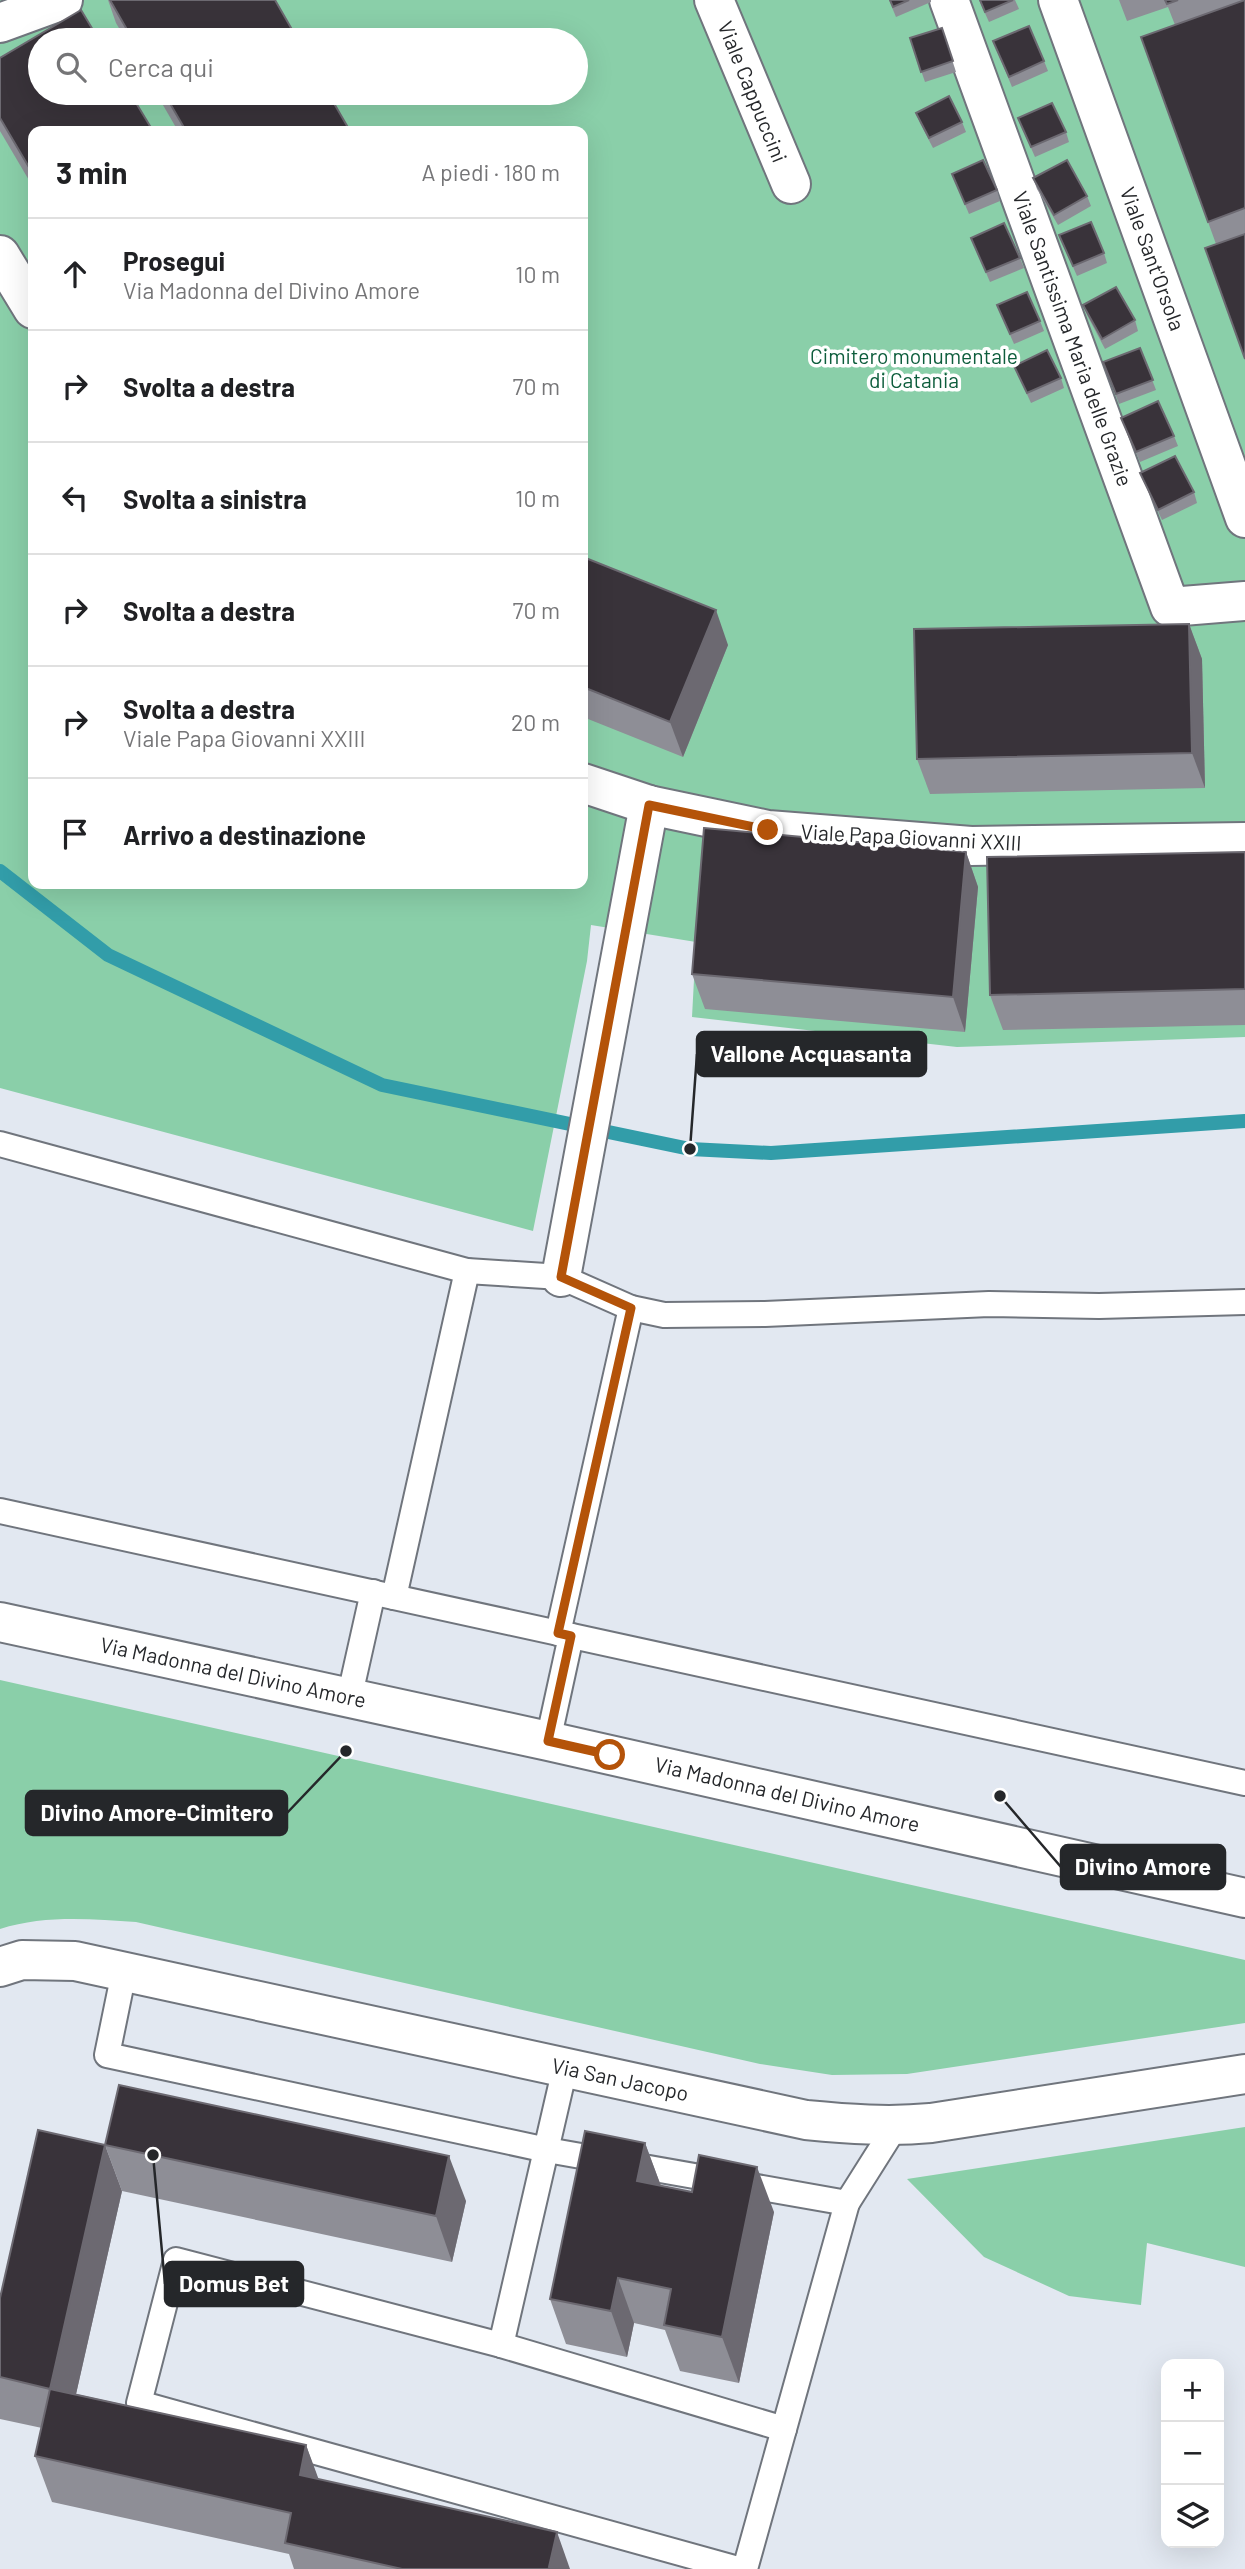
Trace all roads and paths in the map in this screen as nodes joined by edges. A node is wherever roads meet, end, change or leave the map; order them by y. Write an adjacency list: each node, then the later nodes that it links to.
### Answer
1 (63, 0): 5 (street)
2 (714, 0): 6 (street, Viale Cappuccini)
3 (948, 0): 10 (street, Viale Santissima Maria delle Grazie)
4 (1058, 0): 9 (street, Viale Sant'Orsola)
5 (0, 23)
6 (790, 184)
7 (0, 255): 8 (street)
8 (28, 301)
9 (1245, 518)
10 (1245, 601)
11 (588, 785): 12 (street, Viale Papa Giovanni XXIII)
12 (649, 805): 13 (street, Viale Papa Giovanni XXIII); 16 (street)
13 (1245, 842)
14 (0, 1144): 15 (lane)
15 (467, 1271): 16 (lane); 20 (lane)
16 (561, 1277): 18 (lane)
17 (1245, 1302): 18 (lane)
18 (631, 1308): 22 (lane)
19 (0, 1511): 20 (lane)
20 (384, 1595): 22 (lane); 23 (lane)
21 (0, 1622): 23 (street, Via Madonna del Divino Amore)
22 (565, 1634): 24 (lane); 25 (lane)
23 (349, 1699): 24 (street, Via Madonna del Divino Amore)
24 (548, 1741): 26 (street, Via Madonna del Divino Amore)
25 (1245, 1783)
26 (1245, 1898)
27 (0, 1967): 28 (street, Via San Jacopo)
28 (124, 1972): 29 (street, Via San Jacopo); 32 (lane)
29 (565, 2068): 31 (street, Via San Jacopo); 32 (lane)
30 (1245, 2074): 31 (street, Via San Jacopo)
31 (895, 2127): 33 (lane)
32 (547, 2150): 33 (lane); 34 (lane)
33 (847, 2203): 35 (lane)
34 (501, 2345): 35 (lane); 36 (lane)
35 (784, 2429): 37 (lane)
36 (738, 2569)
37 (745, 2569)

